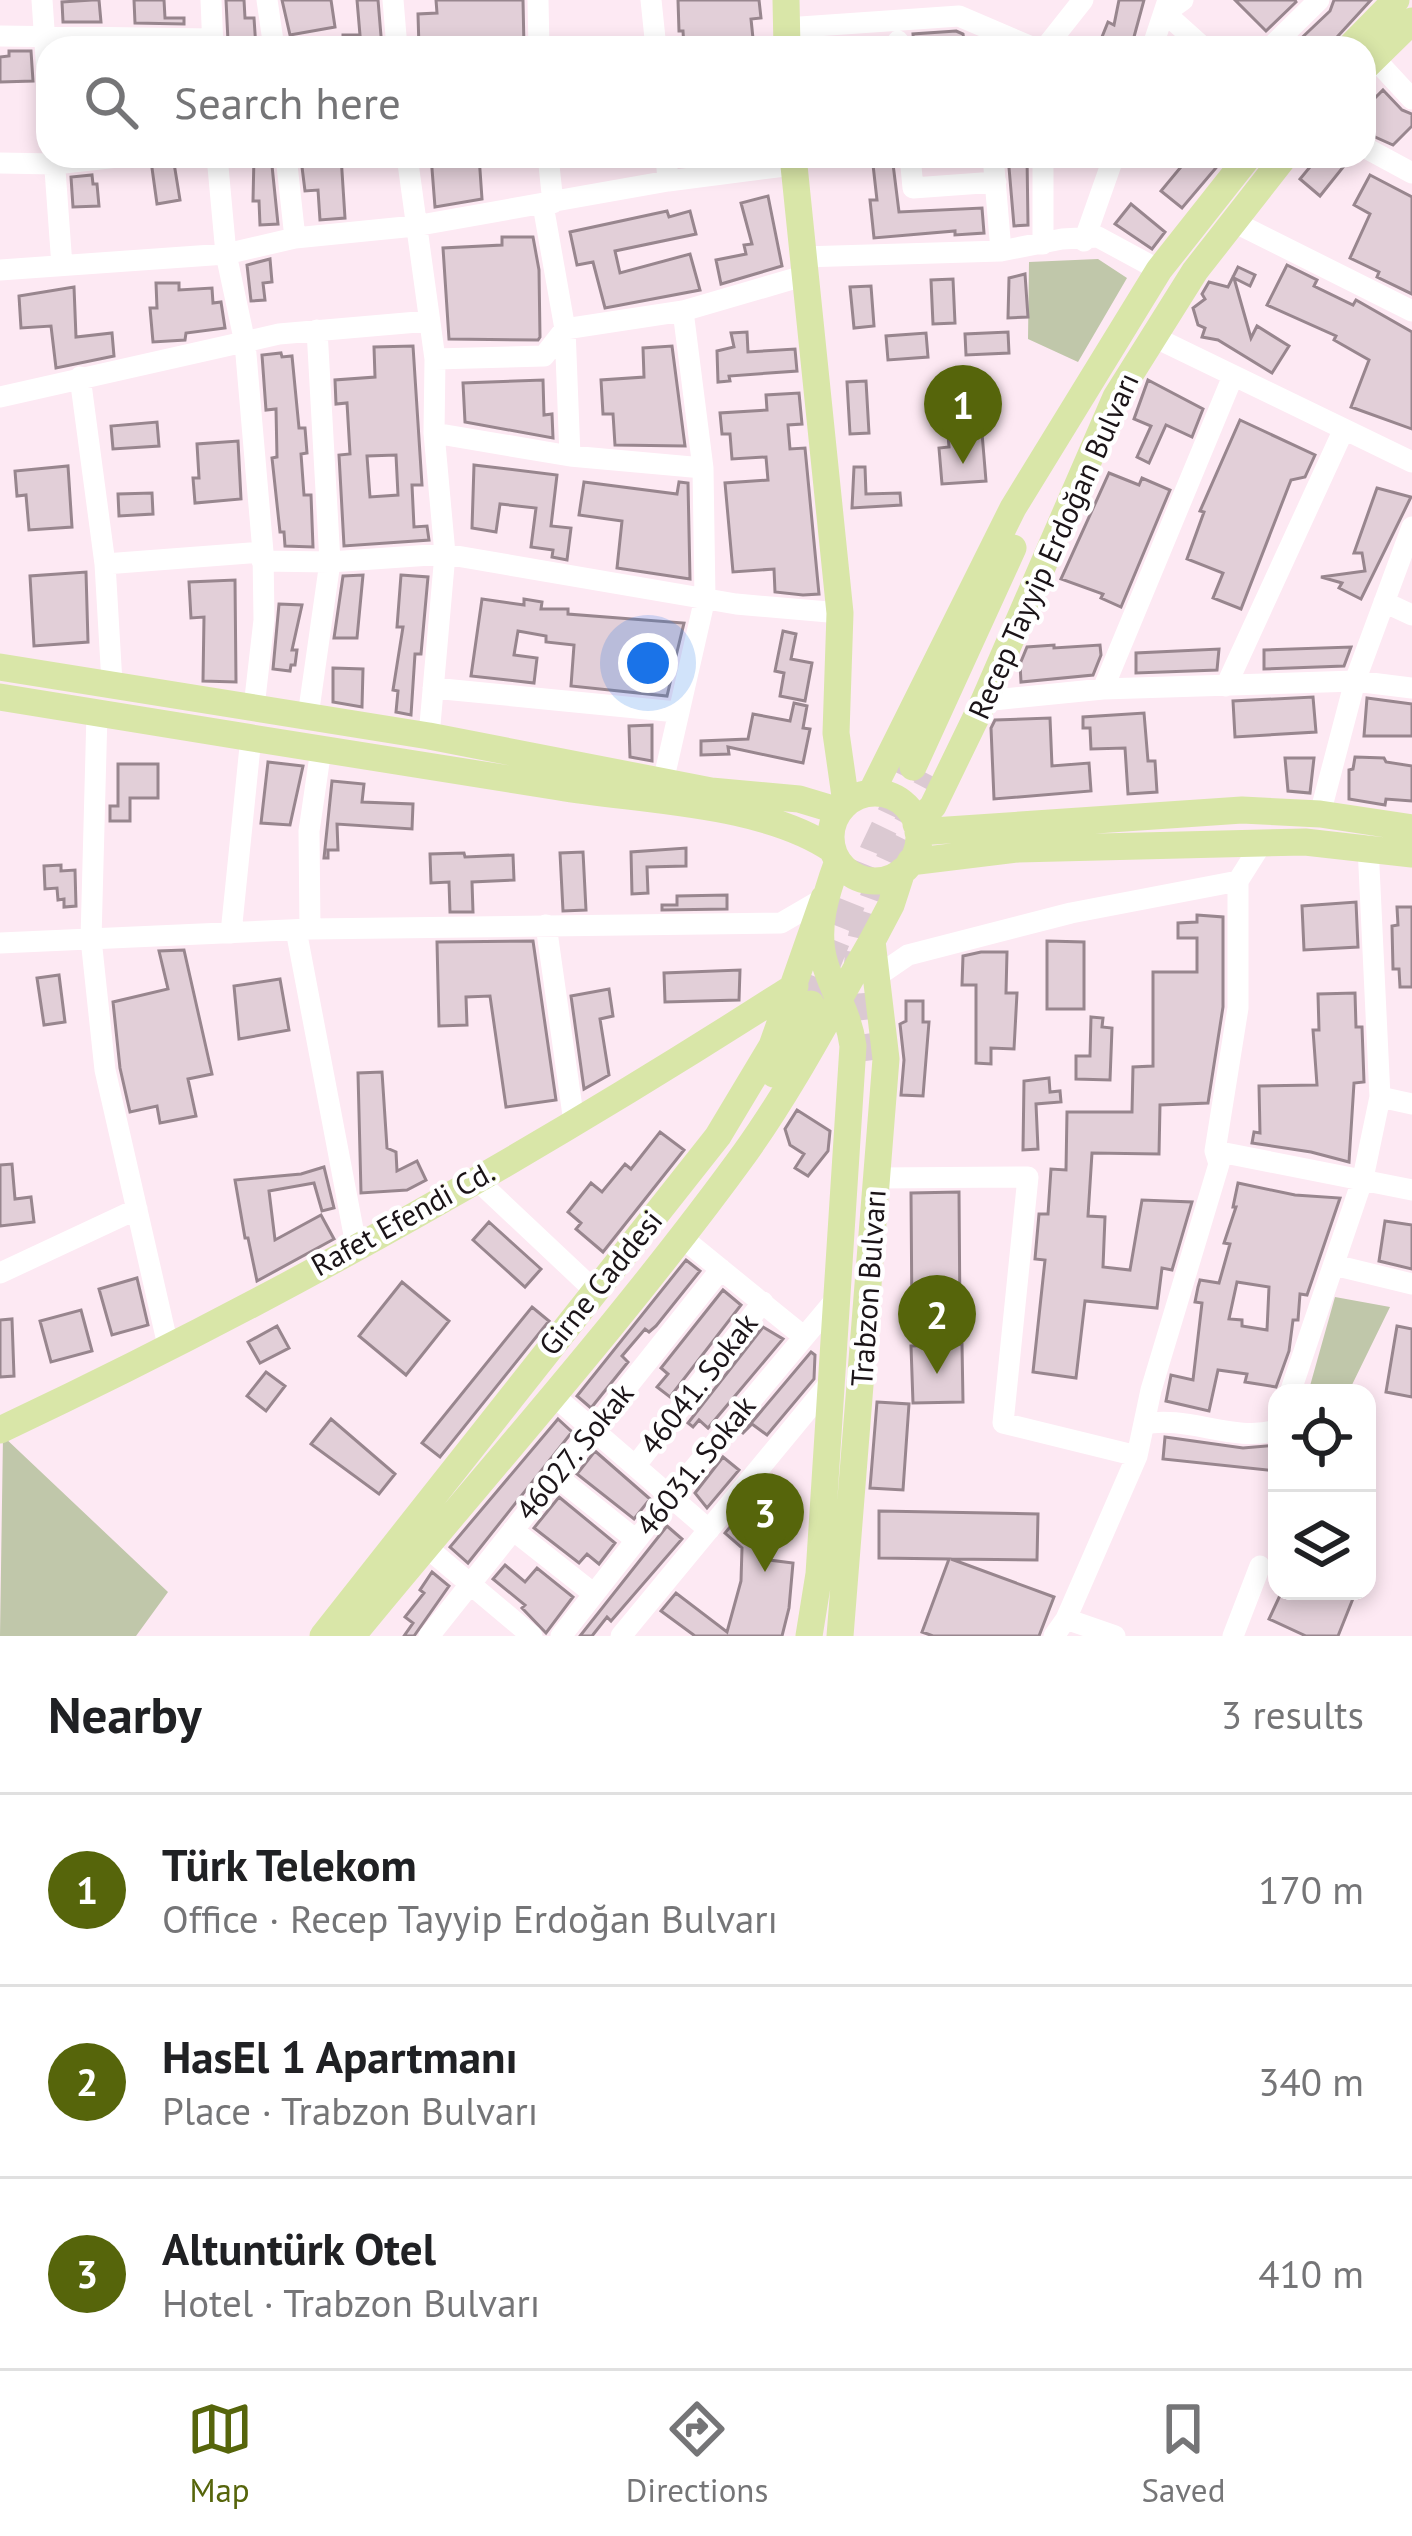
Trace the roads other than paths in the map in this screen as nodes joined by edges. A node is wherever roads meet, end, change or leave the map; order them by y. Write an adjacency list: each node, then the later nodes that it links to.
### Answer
1 (43, 0): 15 (street)
2 (211, 0): 16 (street)
3 (267, 0): 17 (street)
4 (393, 0): 18 (street)
5 (538, 0): 19 (street)
6 (651, 0): 20 (street)
7 (1083, 0): 22 (street)
8 (1319, 0): 25 (street)
9 (1396, 0): 26 (main road)
10 (1172, 4): 23 (street); 24 (street)
11 (962, 18): 13 (street); 21 (street)
12 (1412, 21): 27 (main road)
13 (787, 26)
14 (0, 36): 15 (street)
15 (43, 36)
16 (213, 36)
17 (272, 36)
18 (396, 36)
19 (539, 36)
20 (655, 36)
21 (1005, 36)
22 (1054, 36)
23 (1157, 36)
24 (1195, 36)
25 (1282, 36)
26 (1375, 36)
27 (1376, 48)
28 (1376, 69): 29 (street)
29 (1412, 99)
30 (1376, 153): 47 (street)
31 (36, 161): 32 (street)
32 (0, 164)
33 (56, 168): 58 (street)
34 (219, 168): 57 (street)
35 (287, 168): 53 (street)
36 (408, 168): 52 (street)
37 (548, 168): 50 (street)
38 (667, 168): 48 (street)
39 (751, 168): 48 (street)
40 (794, 168): 59 (main road)
41 (911, 168): 49 (street)
42 (995, 168): 49 (street)
43 (1043, 168): 55 (street)
44 (1110, 168): 54 (street)
45 (1240, 168): 61 (main road, Recep Tayyip Erdoğan Bulvarı)
46 (1275, 168): 51 (main road, Recep Tayyip Erdoğan Bulvarı)
47 (1412, 172)
48 (668, 182): 50 (street)
49 (996, 182): 56 (street)
50 (548, 204): 52 (street); 65 (street)
51 (1232, 221): 63 (street); 67 (main road, Recep Tayyip Erdoğan Bulvarı)
52 (415, 226): 53 (street); 64 (street)
53 (296, 238): 57 (street)
54 (1084, 241): 55 (street); 61 (street)
55 (1043, 244): 56 (street)
56 (1001, 251): 59 (street)
57 (226, 254): 58 (street); 68 (street)
58 (62, 266): 60 (street)
59 (802, 266): 62 (street); 87 (main road)
60 (0, 270)
61 (1159, 270): 69 (main road, Recep Tayyip Erdoğan Bulvarı)
62 (683, 311): 65 (street); 79 (street)
63 (1412, 311)
64 (429, 322): 66 (street); 70 (street)
65 (565, 329): 70 (street); 77 (street)
66 (317, 330): 68 (street); 83 (street)
67 (1152, 336): 71 (street); 74 (main road, Recep Tayyip Erdoğan Bulvarı)
68 (245, 343): 72 (street); 82 (street)
69 (1111, 344): 74 (main road); 106 (main road, Recep Tayyip Erdoğan Bulvarı)
70 (435, 359): 76 (street)
71 (1233, 376): 75 (street); 94 (street)
72 (80, 377): 73 (street); 84 (street)
73 (0, 397)
74 (1116, 397): 97 (main road, Recep Tayyip Erdoğan Bulvarı)
75 (1344, 429): 78 (street); 92 (street)
76 (434, 434): 77 (street); 81 (street)
77 (570, 456): 79 (street)
78 (1412, 462)
79 (703, 468): 85 (street)
80 (1412, 526): 86 (street)
81 (445, 554): 83 (street); 85 (street); 93 (street)
82 (262, 557): 83 (street); 84 (street); 98 (street)
83 (330, 562): 101 (street)
84 (105, 564): 91 (street)
85 (705, 598): 87 (street); 99 (street)
86 (1384, 602): 88 (street); 90 (street)
87 (839, 613): 106 (main road)
88 (1412, 615)
89 (0, 667): 91 (main road)
90 (1354, 681): 92 (street); 95 (street); 107 (street)
91 (112, 683): 98 (main road)
92 (1226, 686): 94 (street)
93 (434, 688): 99 (street); 102 (street)
94 (1102, 688): 97 (street)
95 (1412, 688)
96 (0, 697): 100 (main road)
97 (984, 700): 108 (main road, Recep Tayyip Erdoğan Bulvarı)
98 (254, 707): 101 (main road)
99 (677, 712): 105 (street)
100 (97, 713): 103 (main road); 120 (street)
101 (308, 716): 102 (main road)
102 (429, 736): 105 (main road)
103 (251, 737): 104 (main road); 119 (street)
104 (321, 749): 113 (main road); 118 (street)
105 (663, 782): 106 (main road)
106 (856, 800): 108 (main road); 113 (main road)
107 (1320, 814): 108 (main road); 109 (main road)
108 (917, 828): 114 (main road)
109 (1412, 828)
110 (1262, 843): 111 (main road); 114 (main road); 115 (street)
111 (1368, 846): 112 (main road); 128 (street)
112 (1412, 854)
113 (836, 855): 114 (main road); 116 (main road, Trabzon Bulvarı)
114 (906, 866): 121 (main road)
115 (1238, 881): 123 (street); 132 (street)
116 (824, 898): 117 (street); 124 (main road, Girne Caddesi); 125 (main road, Trabzon Bulvarı)
117 (546, 925): 118 (street); 131 (street)
118 (303, 929): 119 (street); 139 (street)
119 (230, 933): 120 (street)
120 (91, 939): 122 (street); 137 (street)
121 (872, 941): 123 (main road, Trabzon Bulvarı); 125 (main road)
122 (0, 943)
123 (876, 977): 133 (main road, Trabzon Bulvarı)
124 (803, 995): 131 (main road, Rafet Efendi Cd.); 144 (main road, Girne Caddesi); 171 (main road, Girne Caddesi)
125 (840, 996): 126 (main road); 129 (main road, Trabzon Bulvarı)
126 (806, 1059): 129 (main road); 138 (main road, Girne Caddesi)
127 (866, 1060): 160 (main road)
128 (1380, 1097): 130 (street); 134 (street)
129 (849, 1099): 145 (main road, Trabzon Bulvarı)
130 (1412, 1102)
131 (574, 1122): 135 (main road, Rafet Efendi Cd.)
132 (1215, 1151): 134 (street); 152 (street)
133 (877, 1178): 156 (street); 160 (main road, Trabzon Bulvarı)
134 (1363, 1178): 136 (street); 140 (street)
135 (476, 1179): 139 (main road, Rafet Efendi Cd.); 144 (street)
136 (1412, 1190)
137 (137, 1209): 142 (street); 148 (street)
138 (680, 1236): 141 (street); 151 (main road, Girne Caddesi)
139 (356, 1245): 148 (main road, Rafet Efendi Cd.)
140 (1334, 1265): 143 (street); 150 (street)
141 (721, 1269): 146 (street); 154 (street, 46027. Sokak)
142 (0, 1273)
143 (1412, 1284)
144 (595, 1291): 170 (main road, Girne Caddesi)
145 (836, 1299): 147 (street, 46031. Sokak); 149 (main road, Trabzon Bulvarı)
146 (763, 1302): 147 (street); 157 (street, 46041. Sokak)
147 (803, 1336): 159 (street, 46031. Sokak)
148 (169, 1350): 153 (main road, Rafet Efendi Cd.)
149 (829, 1384): 162 (street); 176 (main road, Trabzon Bulvarı)
150 (1293, 1384)
151 (553, 1396): 154 (street); 164 (main road, Girne Caddesi)
152 (1144, 1424): 155 (street); 156 (street)
153 (0, 1430)
154 (593, 1430): 157 (street); 158 (street, 46027. Sokak)
155 (1268, 1432)
156 (1137, 1456): 168 (street)
157 (636, 1466): 159 (street)
158 (556, 1476): 161 (street, 46027. Sokak); 163 (street)
159 (671, 1496): 162 (street); 163 (street, 46031. Sokak)
160 (851, 1514): 177 (main road, Trabzon Bulvarı)
161 (513, 1530): 166 (street, 46027. Sokak); 167 (street)
162 (709, 1530): 175 (street)
163 (635, 1540): 167 (street, 46031. Sokak)
164 (425, 1546): 166 (street); 172 (main road, Girne Caddesi)
165 (1260, 1567): 179 (street)
166 (470, 1584): 169 (street, 46027. Sokak); 173 (street)
167 (594, 1594): 174 (street, 46031. Sokak)
168 (1060, 1627): 178 (street)
169 (442, 1632)
170 (323, 1636)
171 (334, 1636)
172 (352, 1636)
173 (532, 1636)
174 (561, 1636)
175 (621, 1636)
176 (809, 1636)
177 (840, 1636)
178 (1115, 1636)
179 (1233, 1636)

